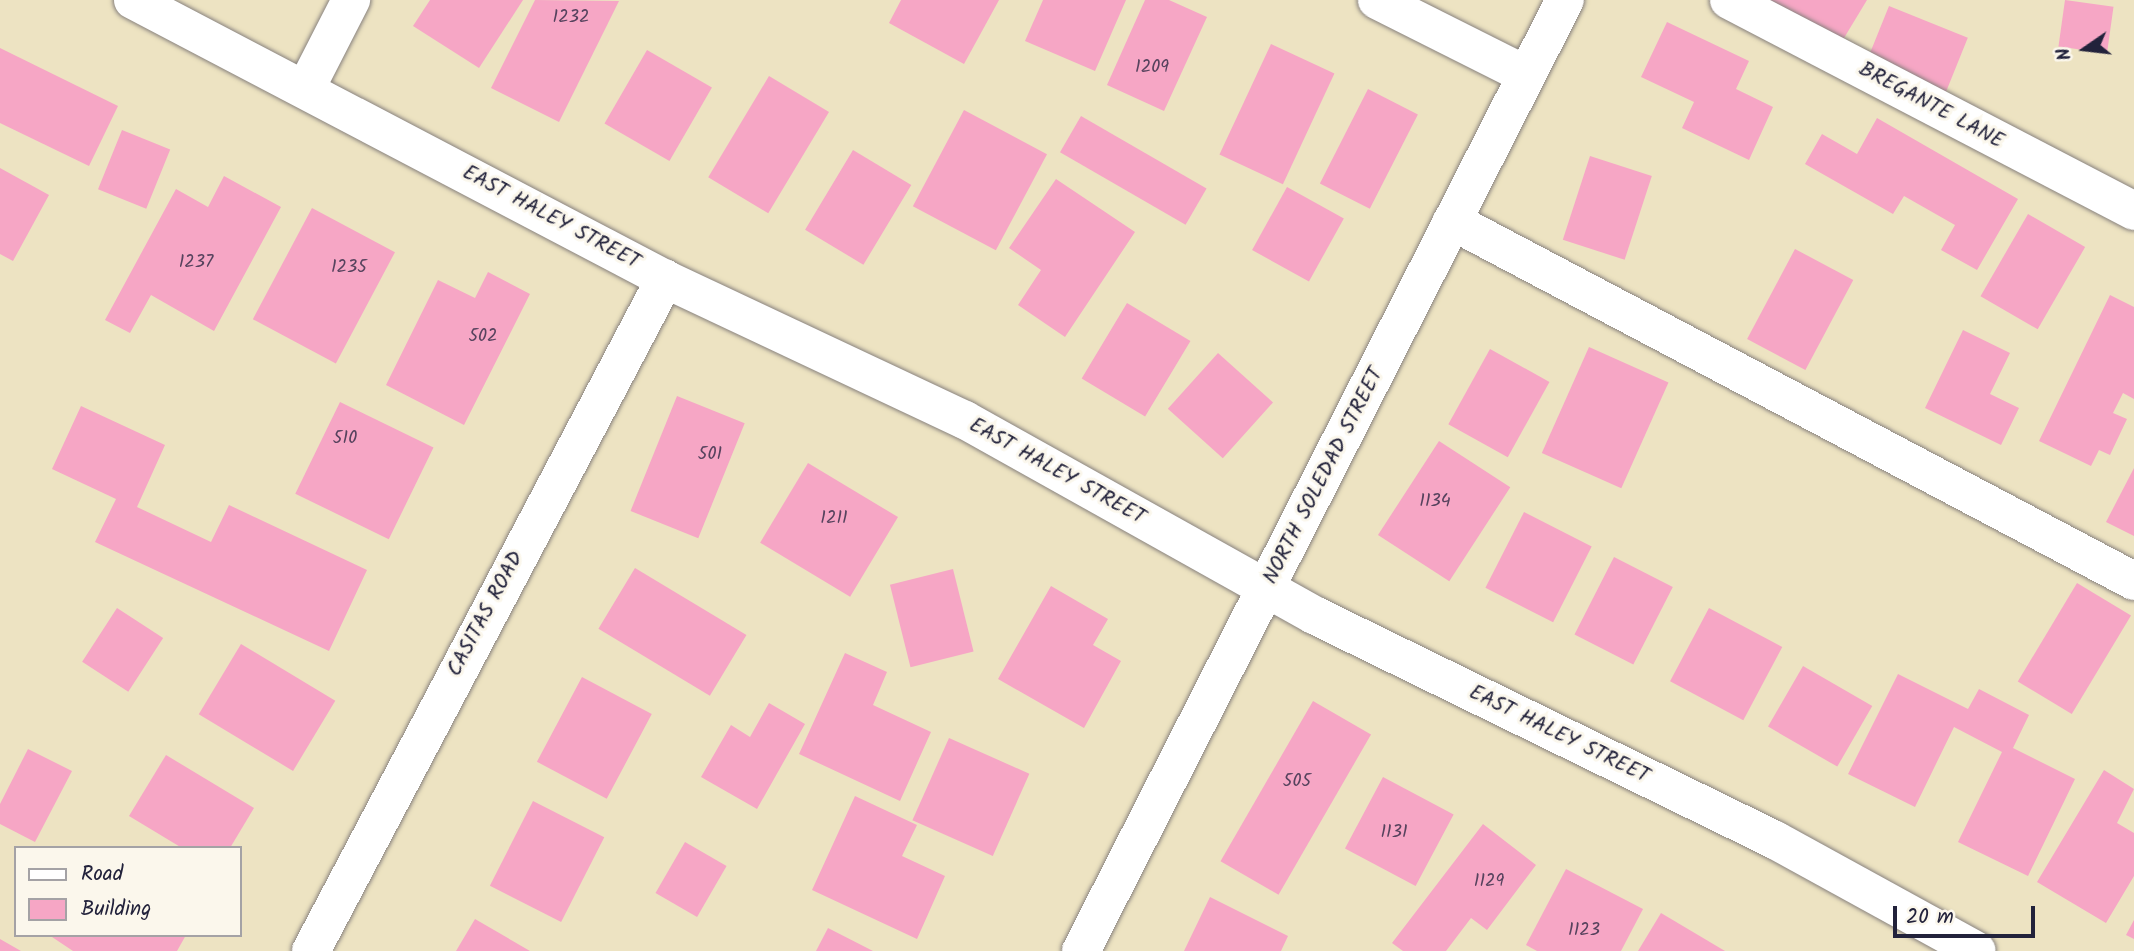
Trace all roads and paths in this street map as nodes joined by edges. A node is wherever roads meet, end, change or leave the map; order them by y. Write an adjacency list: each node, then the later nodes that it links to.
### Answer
1 (133, 0): 7 (street, EAST HALEY STREET)
2 (351, 0): 7 (street)
3 (1377, 0): 6 (street)
4 (1565, 0): 6 (street, NORTH SOLEDAD STREET)
5 (1729, 0): 8 (street, BREGANTE LANE)
6 (1526, 75): 9 (street, NORTH SOLEDAD STREET)
7 (307, 86): 10 (street, EAST HALEY STREET)
8 (2134, 211)
9 (1452, 221): 11 (street); 12 (street, NORTH SOLEDAD STREET)
10 (665, 279): 12 (street, EAST HALEY STREET); 13 (street, CASITAS ROAD)
11 (2134, 581)
12 (1267, 588): 14 (street, NORTH SOLEDAD STREET); 15 (street, EAST HALEY STREET)
13 (311, 951)
14 (1081, 951)
15 (1977, 951)

